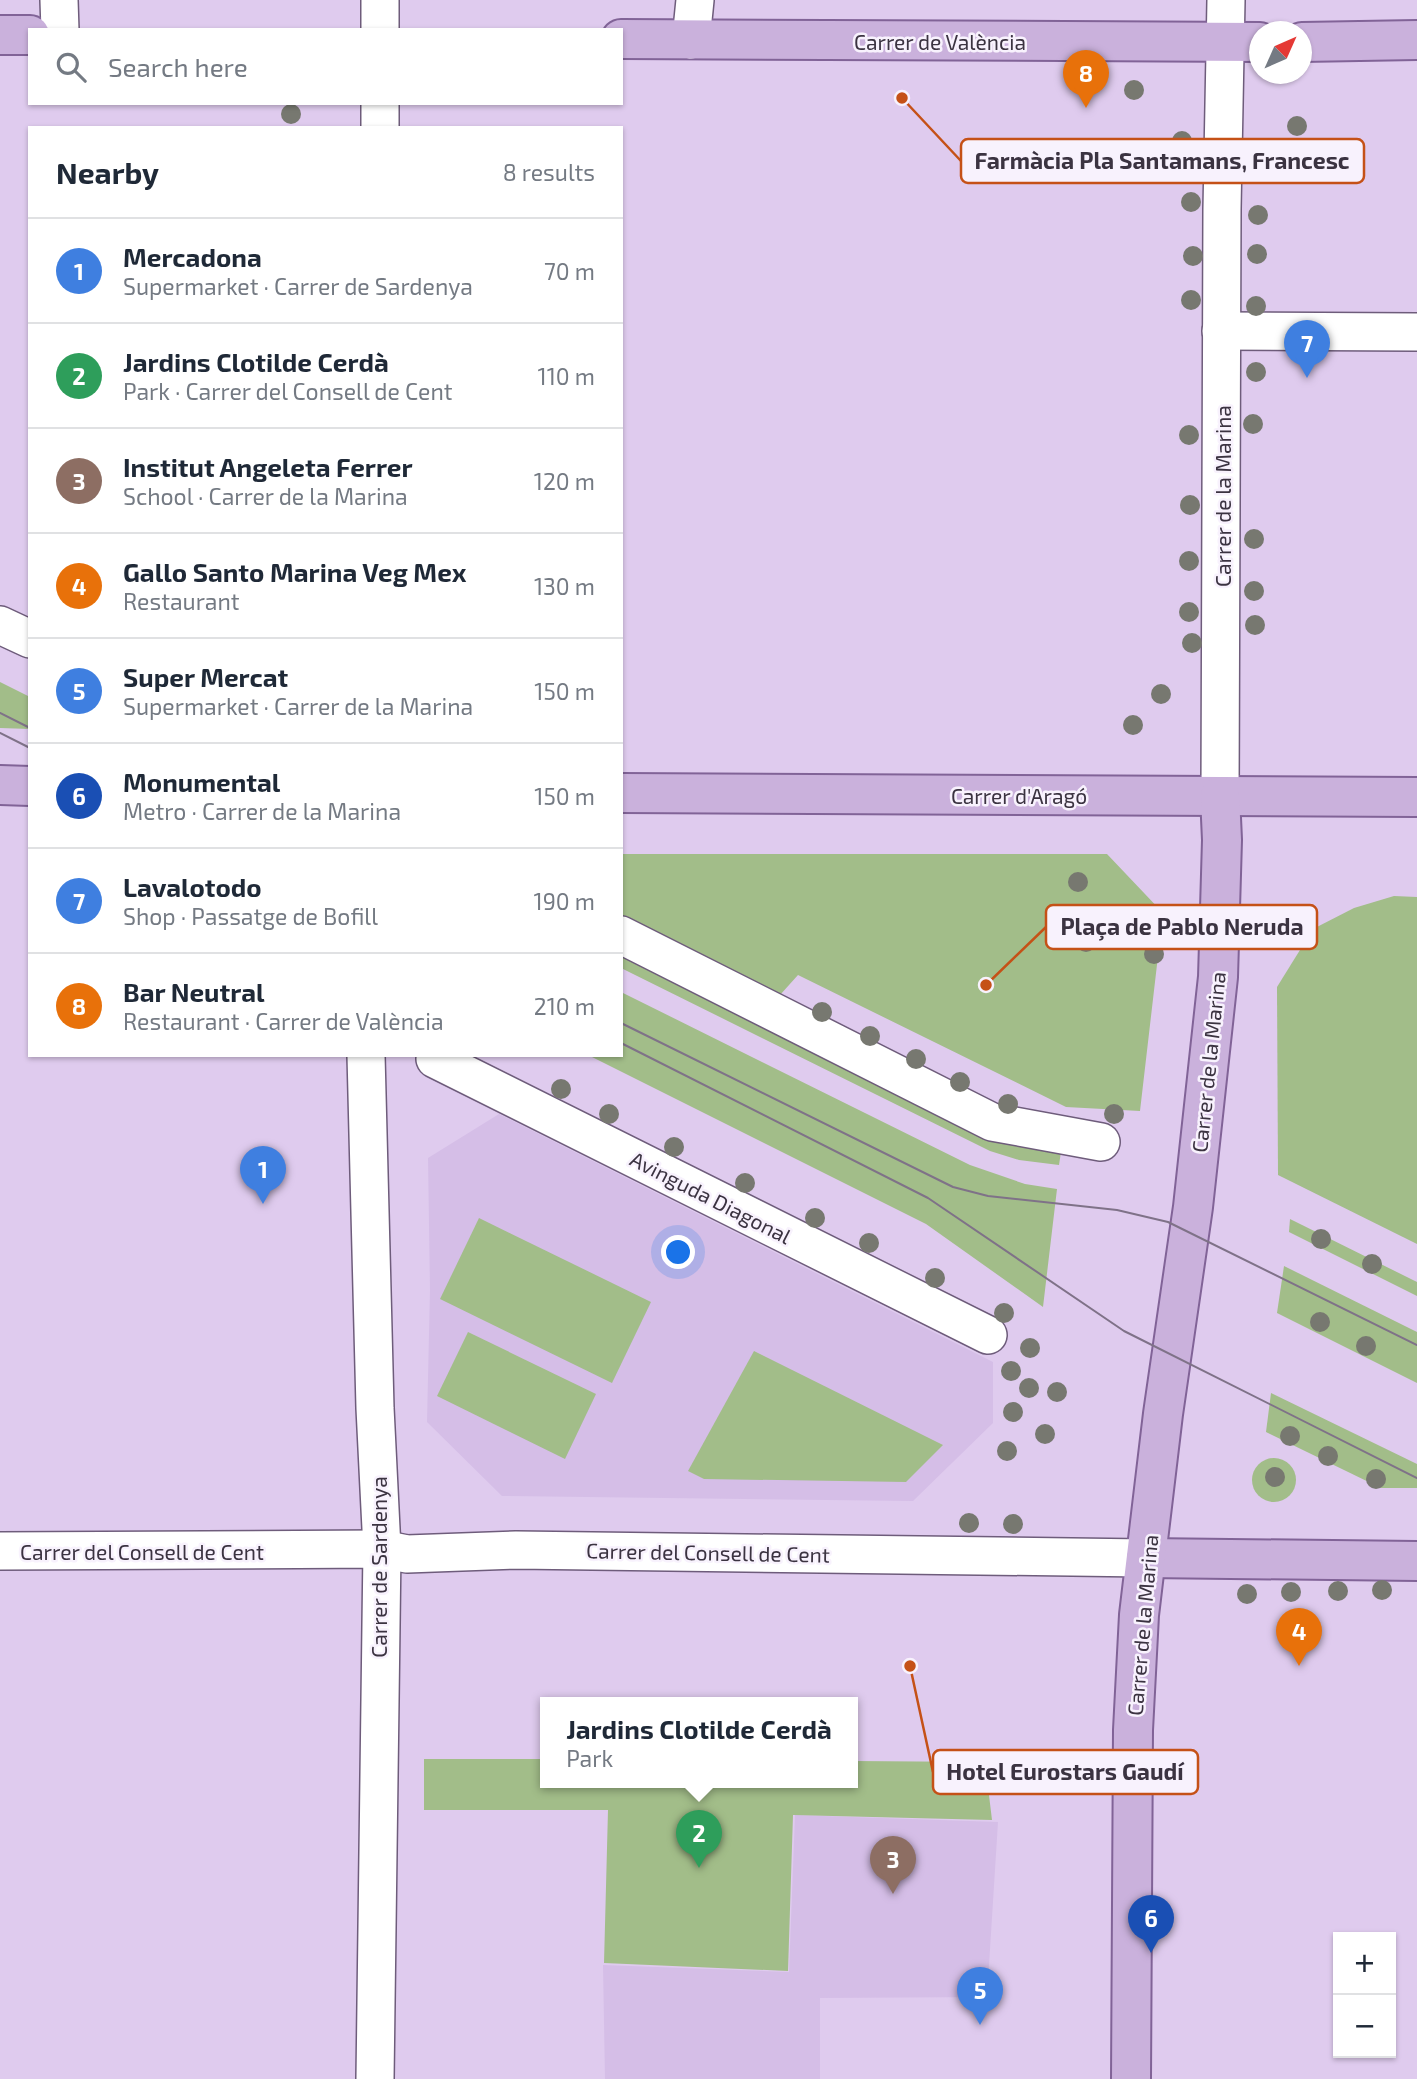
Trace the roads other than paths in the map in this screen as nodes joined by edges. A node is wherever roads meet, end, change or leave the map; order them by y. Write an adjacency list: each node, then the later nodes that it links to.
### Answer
1 (59, 0): 5 (street)
2 (380, 0): 6 (street)
3 (695, 0): 10 (street)
4 (1226, 0): 12 (street, Carrer de la Marina)
5 (60, 28)
6 (380, 28)
7 (0, 35): 8 (main road)
8 (28, 35)
9 (623, 38): 10 (main road, Carrer de València)
10 (691, 40): 12 (main road, Carrer de València)
11 (1417, 40): 13 (main road)
12 (1243, 42): 16 (street, Carrer de la Marina)
13 (1312, 42)
14 (380, 105): 15 (street)
15 (380, 126)
16 (1221, 331): 17 (street); 23 (street, Carrer de la Marina)
17 (1417, 332)
18 (0, 625): 19 (street)
19 (28, 638)
20 (0, 786): 21 (main road); 25 (street)
21 (28, 786)
22 (623, 793): 23 (main road, Carrer d'Aragó)
23 (1220, 796): 24 (main road, Carrer d'Aragó); 33 (main road, Carrer de la Marina)
24 (1417, 797)
25 (28, 801)
26 (623, 936): 29 (street)
27 (366, 1057): 31 (street, Carrer de Sardenya)
28 (435, 1059): 30 (street, Avinguda Diagonal)
29 (1101, 1142)
30 (988, 1335)
31 (382, 1549): 32 (street, Carrer del Consell de Cent); 33 (street, Carrer del Consell de Cent); 35 (street, Carrer de Sardenya)
32 (0, 1551)
33 (1146, 1558): 34 (main road, Carrer del Consell de Cent); 36 (main road, Carrer de la Marina)
34 (1417, 1561)
35 (375, 2079)
36 (1131, 2079)

